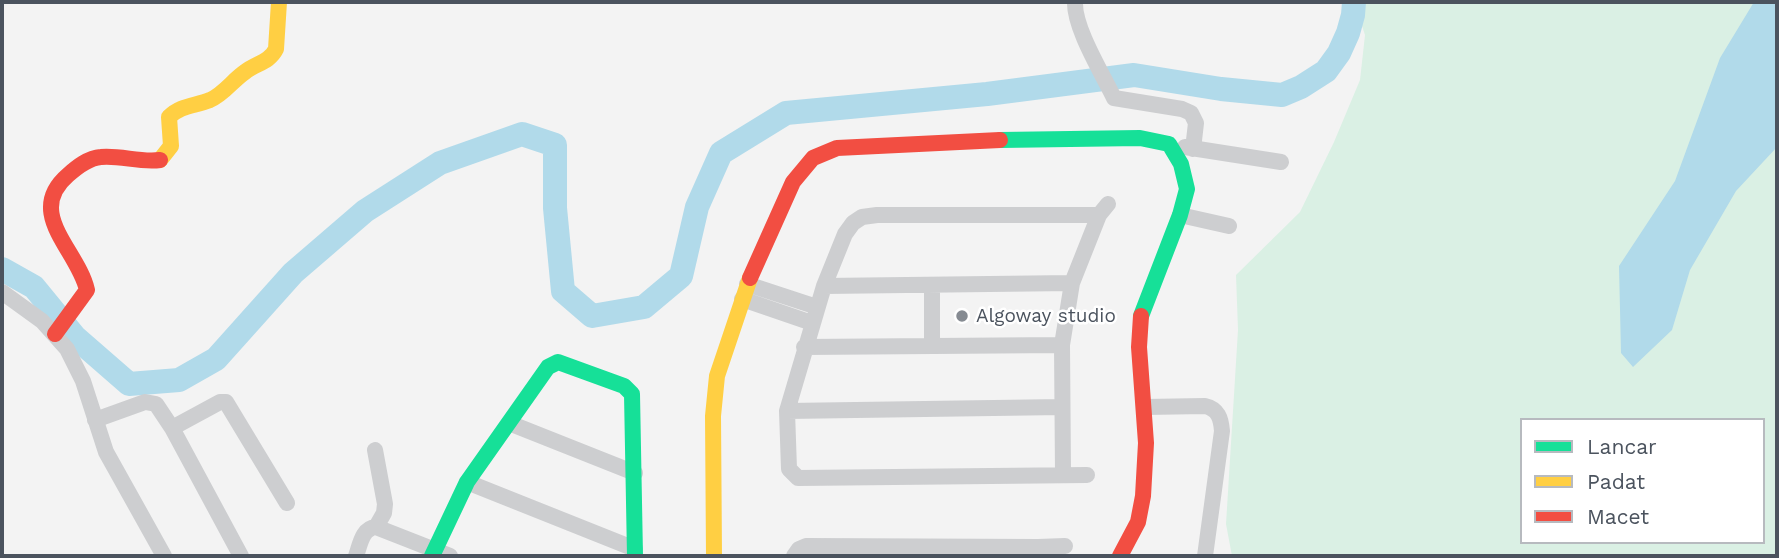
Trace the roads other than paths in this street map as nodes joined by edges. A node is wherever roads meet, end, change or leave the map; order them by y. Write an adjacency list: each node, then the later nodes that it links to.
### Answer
1 (279, 2): 15 (street)
2 (1075, 2): 4 (street)
3 (1168, 144): 4 (street); 6 (street); 11 (street)
4 (1193, 149): 5 (street)
5 (1281, 162)
6 (1180, 215): 7 (street); 20 (street)
7 (1229, 226)
8 (1072, 284): 9 (street); 10 (street); 16 (street)
9 (932, 285): 10 (street); 17 (street)
10 (824, 286): 13 (street)
11 (745, 291): 13 (street); 14 (street); 40 (street)
12 (2, 292): 15 (street)
13 (817, 307): 14 (street)
14 (812, 323): 18 (street)
15 (58, 330): 22 (street)
16 (1062, 345): 17 (street); 19 (street)
17 (932, 346): 18 (street)
18 (804, 347): 21 (street)
19 (1062, 407): 21 (street); 27 (street)
20 (1145, 407): 42 (street); 43 (street)
21 (787, 411): 27 (street)
22 (95, 420): 24 (street); 36 (street)
23 (509, 423): 26 (street); 26 (street); 29 (street)
24 (173, 428): 30 (street); 37 (street)
25 (375, 450): 31 (street)
26 (635, 473): 35 (street)
27 (1063, 474): 28 (street)
28 (1087, 475)
29 (467, 482): 34 (street); 35 (street)
30 (287, 503)
31 (376, 527): 34 (street); 38 (street)
32 (1065, 546): 33 (street)
33 (1035, 552): 41 (street)
34 (433, 553): 39 (street)
35 (635, 553)
36 (164, 556)
37 (241, 556)
38 (356, 556)
39 (450, 556)
40 (714, 556)
41 (794, 556)
42 (1120, 556)
43 (1205, 556)

